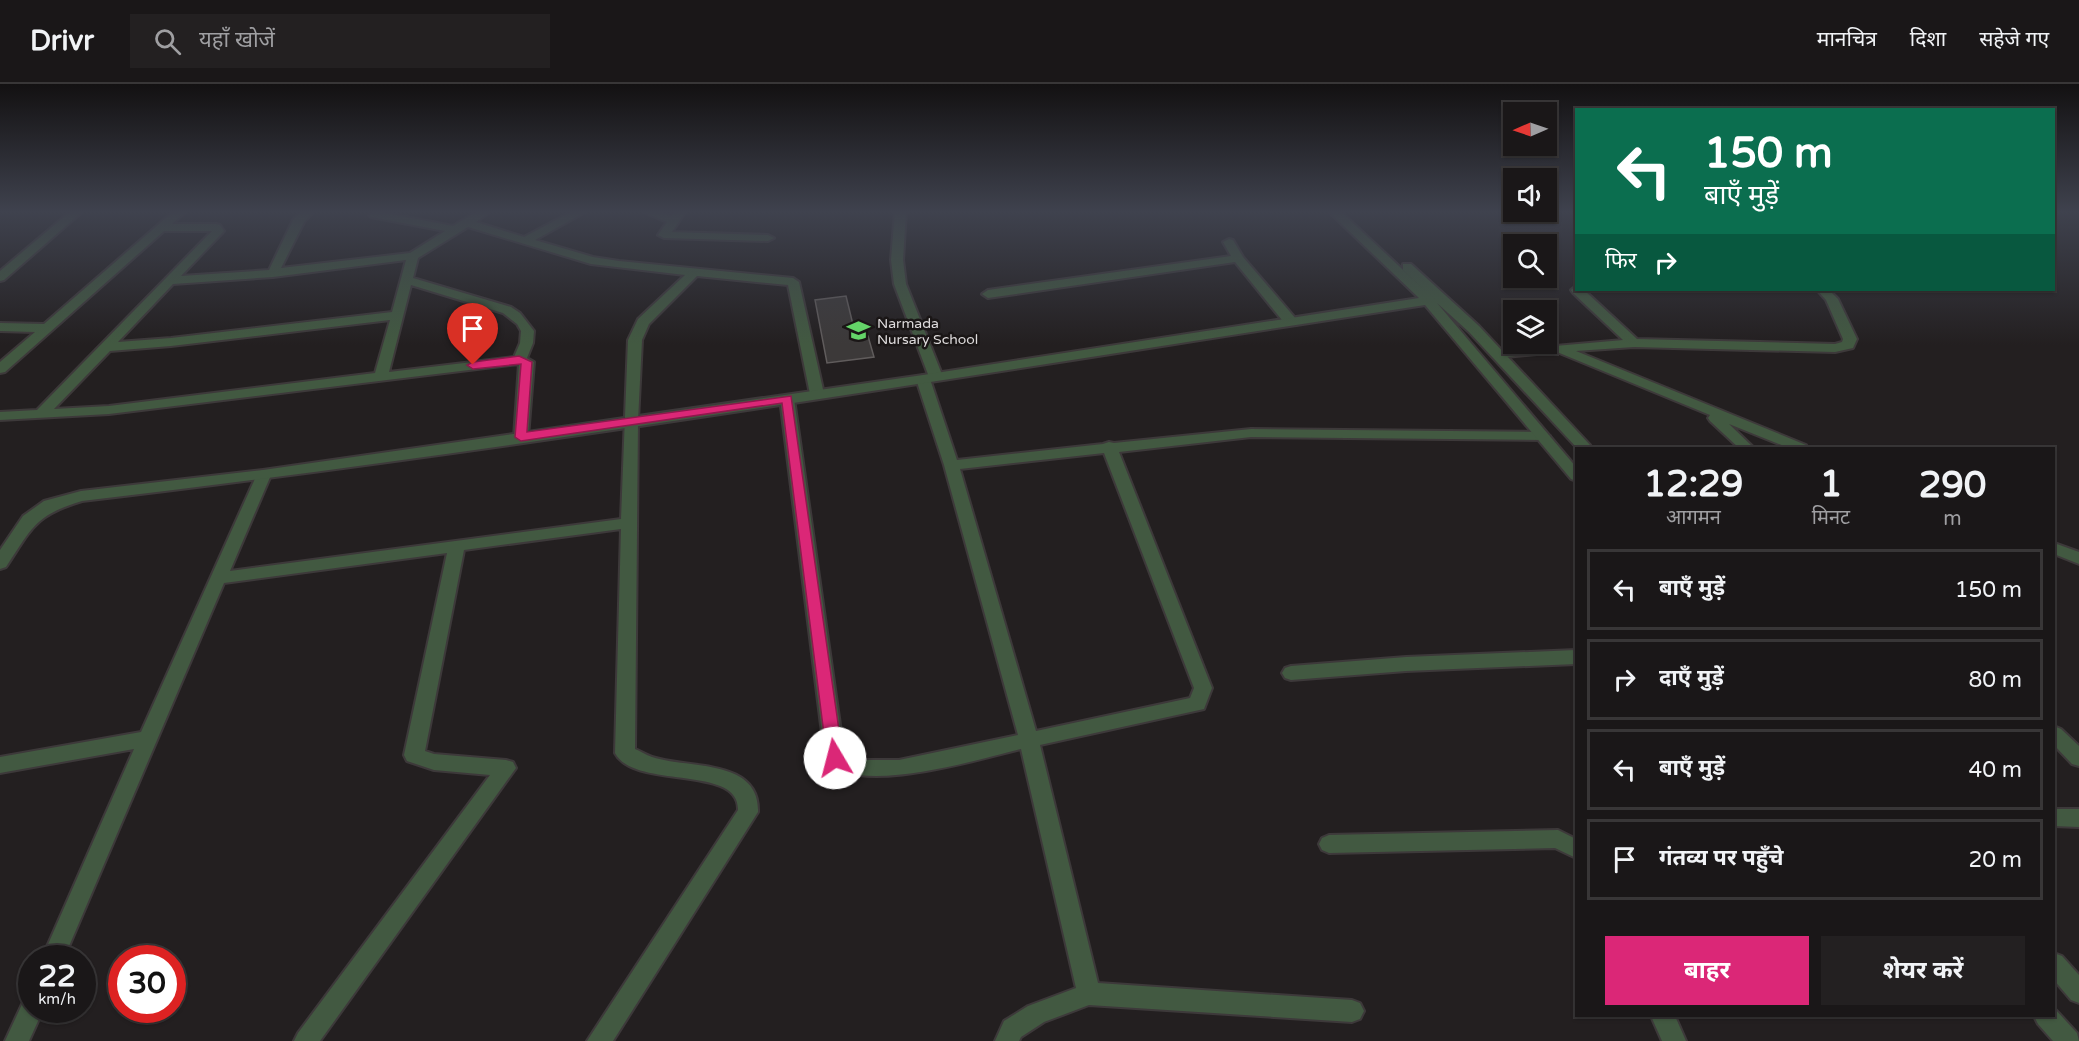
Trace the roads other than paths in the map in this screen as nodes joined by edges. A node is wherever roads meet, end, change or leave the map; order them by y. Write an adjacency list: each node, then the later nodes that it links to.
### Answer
1 (24, 256): 13 (street)
2 (130, 256): 24 (street)
3 (194, 256): 15 (street)
4 (282, 256): 12 (street)
5 (413, 256): 12 (street); 14 (street)
6 (576, 256): 11 (street)
7 (897, 256): 33 (street)
8 (1381, 256): 20 (street)
9 (1395, 256): 19 (street)
10 (1238, 258): 18 (street); 22 (street)
11 (695, 272): 34 (street); 39 (street)
12 (273, 273): 15 (street)
13 (0, 276)
14 (406, 280): 21 (street); 30 (street)
15 (169, 281): 26 (street)
16 (1579, 291): 25 (street)
17 (1824, 291): 25 (street)
18 (987, 294)
19 (1443, 298): 20 (street); 29 (street)
20 (1428, 300): 22 (street); 40 (street)
21 (398, 315): 26 (street); 32 (street)
22 (1291, 322): 33 (street)
23 (0, 327): 24 (street)
24 (47, 328): 31 (street)
25 (1634, 343): 27 (street)
26 (105, 347): 37 (street)
27 (1557, 348): 36 (street)
28 (1514, 354): 29 (street)
29 (1500, 356): 43 (street)
30 (519, 360): 32 (street); 41 (street)
31 (0, 369)
32 (381, 377): 37 (street)
33 (930, 378): 34 (street); 46 (street)
34 (817, 394): 35 (street)
35 (787, 399): 39 (street); 59 (street)
36 (1709, 412): 44 (street); 45 (street)
37 (40, 415): 38 (street)
38 (0, 416)
39 (631, 421): 41 (street); 49 (street)
40 (1543, 436): 42 (street); 48 (street)
41 (521, 437): 47 (street)
42 (1109, 446): 46 (street); 59 (street)
43 (1584, 447)
44 (1747, 447)
45 (1798, 447)
46 (951, 465): 59 (street)
47 (263, 475): 53 (street); 54 (street)
48 (1575, 475)
49 (629, 523): 50 (street); 76 (street)
50 (458, 546): 54 (street); 75 (street)
51 (2055, 548): 52 (street)
52 (2079, 558)
53 (0, 563)
54 (218, 578): 58 (street)
55 (1575, 657): 56 (street)
56 (1291, 674)
57 (2055, 735): 60 (street)
58 (148, 740): 61 (street); 66 (street)
59 (1029, 741): 69 (street)
60 (2079, 758)
61 (0, 765)
62 (2055, 818): 63 (street)
63 (2079, 818)
64 (1329, 844): 65 (street)
65 (1575, 848)
66 (59, 945)
67 (2055, 965): 68 (street)
68 (2079, 992)
69 (1089, 994): 70 (street); 77 (street)
70 (1352, 1011)
71 (1663, 1017): 78 (street)
72 (2047, 1017): 79 (street)
73 (25, 1023): 74 (street)
74 (17, 1041)
75 (306, 1041)
76 (599, 1041)
77 (1006, 1041)
78 (1674, 1041)
79 (2069, 1041)

